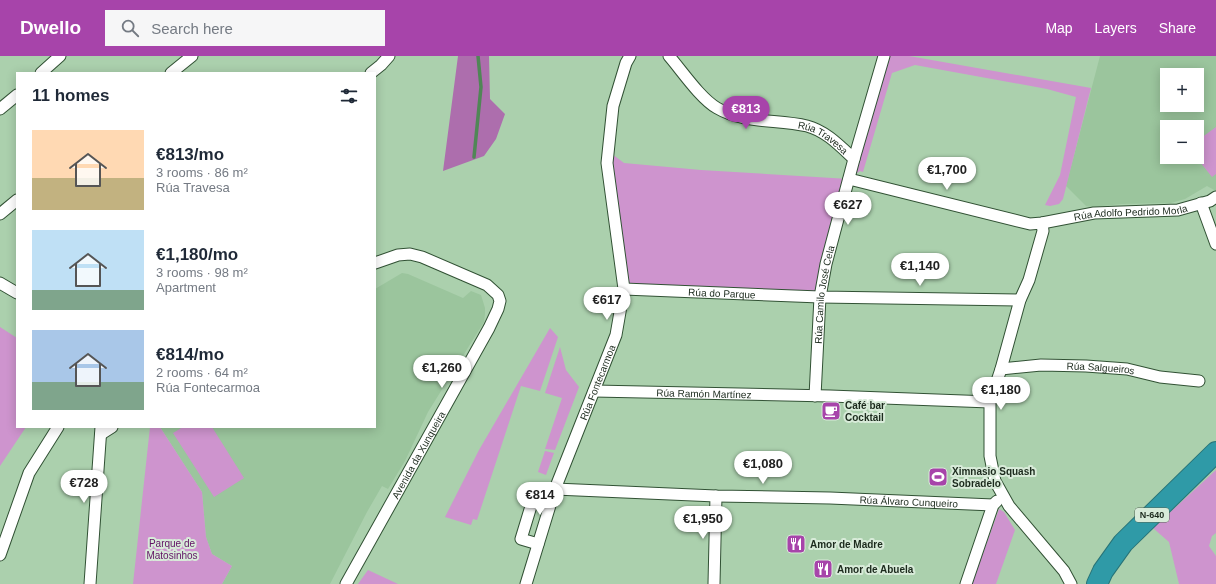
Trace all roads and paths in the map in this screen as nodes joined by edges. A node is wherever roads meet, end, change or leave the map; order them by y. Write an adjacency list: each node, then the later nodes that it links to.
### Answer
1 (60, 56): 7 (street)
2 (192, 56): 8 (street)
3 (389, 56): 9 (street)
4 (630, 56): 22 (street, Rúa Fontecarmoa)
5 (669, 56): 12 (street, Rúa Travesa)
6 (884, 56): 12 (street, Rúa Camilo José Cela)
7 (42, 72)
8 (172, 72)
9 (373, 72)
10 (16, 96): 11 (street)
11 (0, 109)
12 (854, 159): 13 (street, Rúa Camilo José Cela)
13 (849, 179): 18 (street, Rúa Adolfo Pedrido Morla); 24 (street, Rúa Camilo José Cela)
14 (1216, 197): 16 (street, Rúa Adolfo Pedrido Morla)
15 (16, 201): 17 (street)
16 (1201, 204): 18 (street, Rúa Adolfo Pedrido Morla); 19 (street)
17 (0, 214)
18 (1042, 223): 25 (street)
19 (1216, 244)
20 (376, 263): 42 (street, Avenida da Xunqueira)
21 (0, 283): 23 (street)
22 (624, 290): 24 (street, Rúa do Parque); 28 (street, Rúa Fontecarmoa)
23 (16, 292)
24 (820, 297): 25 (street, Rúa do Parque); 29 (street, Rúa Camilo José Cela)
25 (1020, 300): 26 (street)
26 (1001, 369): 27 (street, Rúa Salgueiros); 30 (street)
27 (1199, 381)
28 (594, 391): 29 (street, Rúa Ramón Martínez); 34 (street, Rúa Fontecarmoa)
29 (815, 396): 30 (street, Rúa Ramón Martínez)
30 (990, 402): 36 (street)
31 (56, 430): 40 (street)
32 (101, 431): 41 (street)
33 (1216, 452): 47 (highway, N-640)
34 (555, 489): 37 (street, Rúa Álvaro Cunqueiro); 39 (street, Rúa Fontecarmoa)
35 (535, 493): 39 (street)
36 (1002, 495): 38 (street); 46 (street)
37 (716, 496): 38 (street, Rúa Álvaro Cunqueiro); 44 (street)
38 (992, 505): 45 (street)
39 (538, 544): 43 (street, Rúa Fontecarmoa)
40 (0, 555)
41 (90, 584)
42 (346, 584)
43 (526, 584)
44 (714, 584)
45 (966, 584)
46 (1071, 584)
47 (1097, 584)

